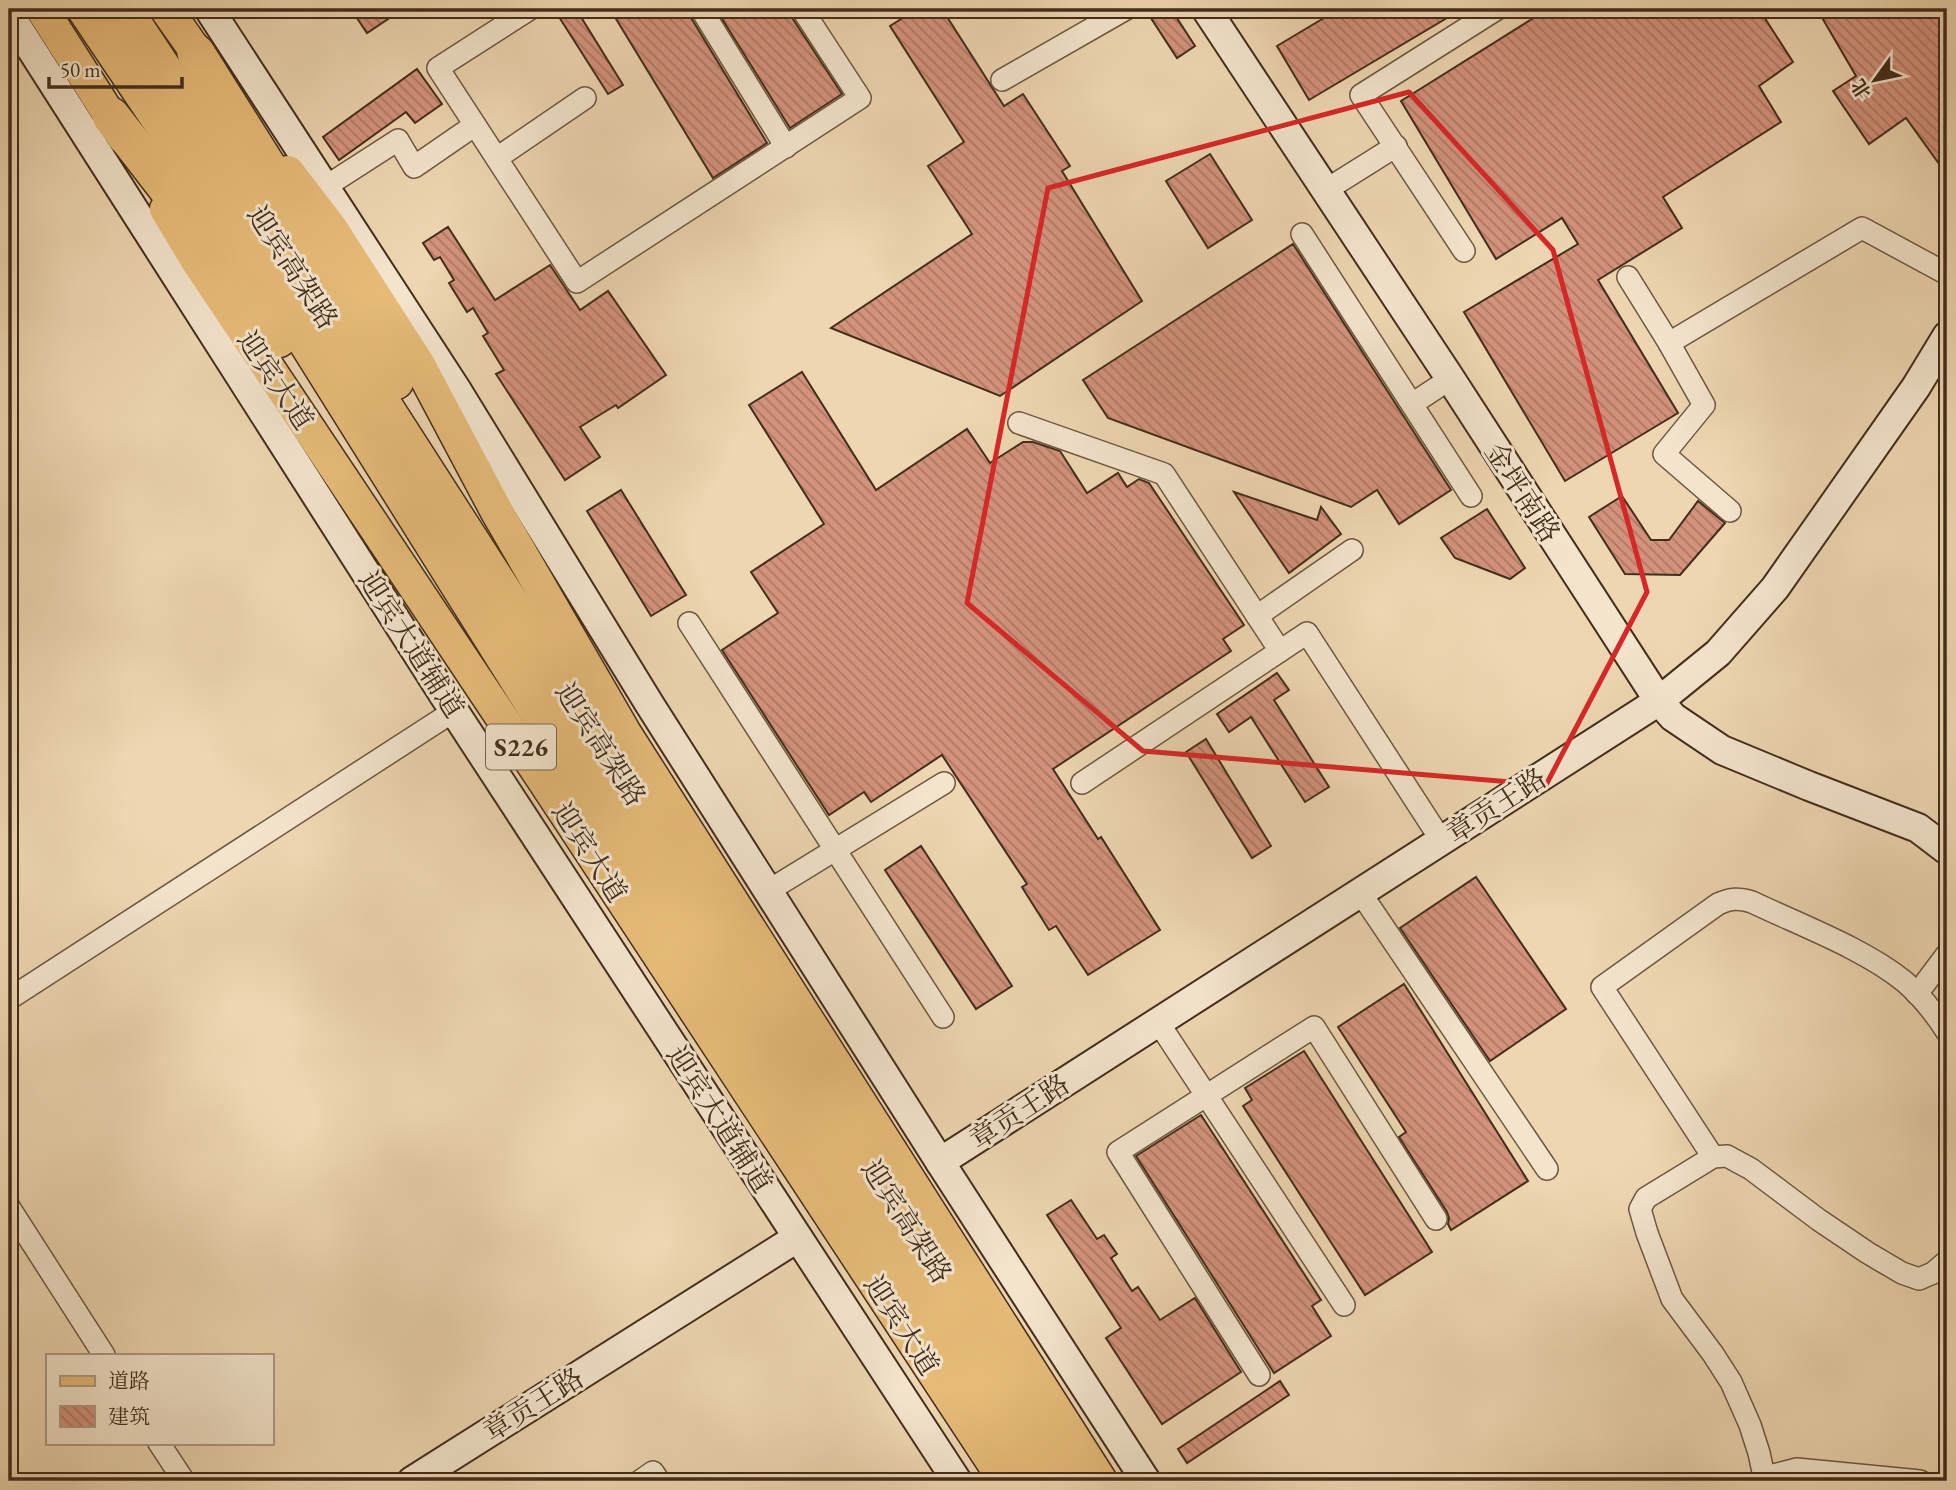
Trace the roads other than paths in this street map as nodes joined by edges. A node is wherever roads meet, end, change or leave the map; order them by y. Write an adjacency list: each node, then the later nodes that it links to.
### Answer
1 (42, 9): 16 (main road, 迎宾大道 / S226)
2 (86, 9): 40 (highway, 迎宾高架路)
3 (123, 9): 40 (highway, 迎宾高架路)
4 (166, 9): 13 (main road)
5 (209, 9): 21 (street)
6 (530, 9): 17 (street)
7 (701, 9): 19 (street)
8 (802, 9): 19 (street)
9 (1126, 9): 14 (street)
10 (1206, 9): 22 (street, 金坪南路)
11 (1497, 9): 18 (street)
12 (9, 14): 39 (street, 迎宾大道辅道)
13 (196, 53): 40 (highway); 75 (main road)
14 (1002, 80)
15 (585, 97): 20 (street)
16 (111, 116): 40 (highway); 72 (main road, 迎宾大道 / S226)
17 (475, 125): 20 (street); 21 (street)
18 (1396, 146): 22 (street); 24 (street)
19 (786, 147): 20 (street)
20 (497, 158)
21 (325, 187): 46 (street)
22 (1326, 191): 29 (street, 金坪南路)
23 (1302, 234): 30 (street)
24 (1464, 251)
25 (1947, 274): 28 (street)
26 (1628, 277): 28 (street)
27 (1947, 336): 38 (street, 章贡王路)
28 (1669, 343): 33 (street)
29 (1450, 379): 30 (street); 38 (street, 金坪南路)
30 (1412, 404): 32 (street)
31 (1019, 423): 35 (street)
32 (1471, 496)
33 (1730, 512)
34 (1352, 550): 35 (street)
35 (1257, 616): 37 (street)
36 (689, 623): 44 (street)
37 (1280, 651): 42 (street); 43 (street)
38 (1659, 701): 43 (street, 章贡王路); 45 (street, 金坪南路)
39 (454, 711): 50 (street); 60 (street, 迎宾大道辅道)
40 (584, 749): 73 (highway, 迎宾高架路); 74 (highway, 迎宾高架路)
41 (944, 783): 44 (street)
42 (1082, 783)
43 (1441, 840): 47 (street, 章贡王路)
44 (835, 849): 46 (street); 51 (street)
45 (1947, 850)
46 (768, 891): 56 (street)
47 (1360, 892): 52 (street, 章贡王路); 57 (street)
48 (1947, 954): 49 (street)
49 (1917, 993): 53 (street); 55 (street)
50 (9, 999)
51 (943, 1017)
52 (1158, 1022): 54 (street); 56 (street, 章贡王路)
53 (1947, 1032)
54 (1207, 1096): 59 (street); 62 (street); 64 (street)
55 (1713, 1157): 61 (street); 66 (street)
56 (940, 1162): 76 (street)
57 (1547, 1169)
58 (9, 1207): 63 (street)
59 (1436, 1219)
60 (797, 1238): 68 (street, 章贡王路); 71 (street, 迎宾大道辅道)
61 (1947, 1261)
62 (1344, 1305)
63 (103, 1354)
64 (1259, 1375)
65 (160, 1444): 67 (street)
66 (1765, 1479): 77 (street)
67 (184, 1481)
68 (412, 1481)
69 (640, 1481): 70 (street)
70 (659, 1481)
71 (957, 1481)
72 (1004, 1481)
73 (1037, 1481)
74 (1075, 1481)
75 (1101, 1481)
76 (1146, 1481)
77 (1920, 1481)

